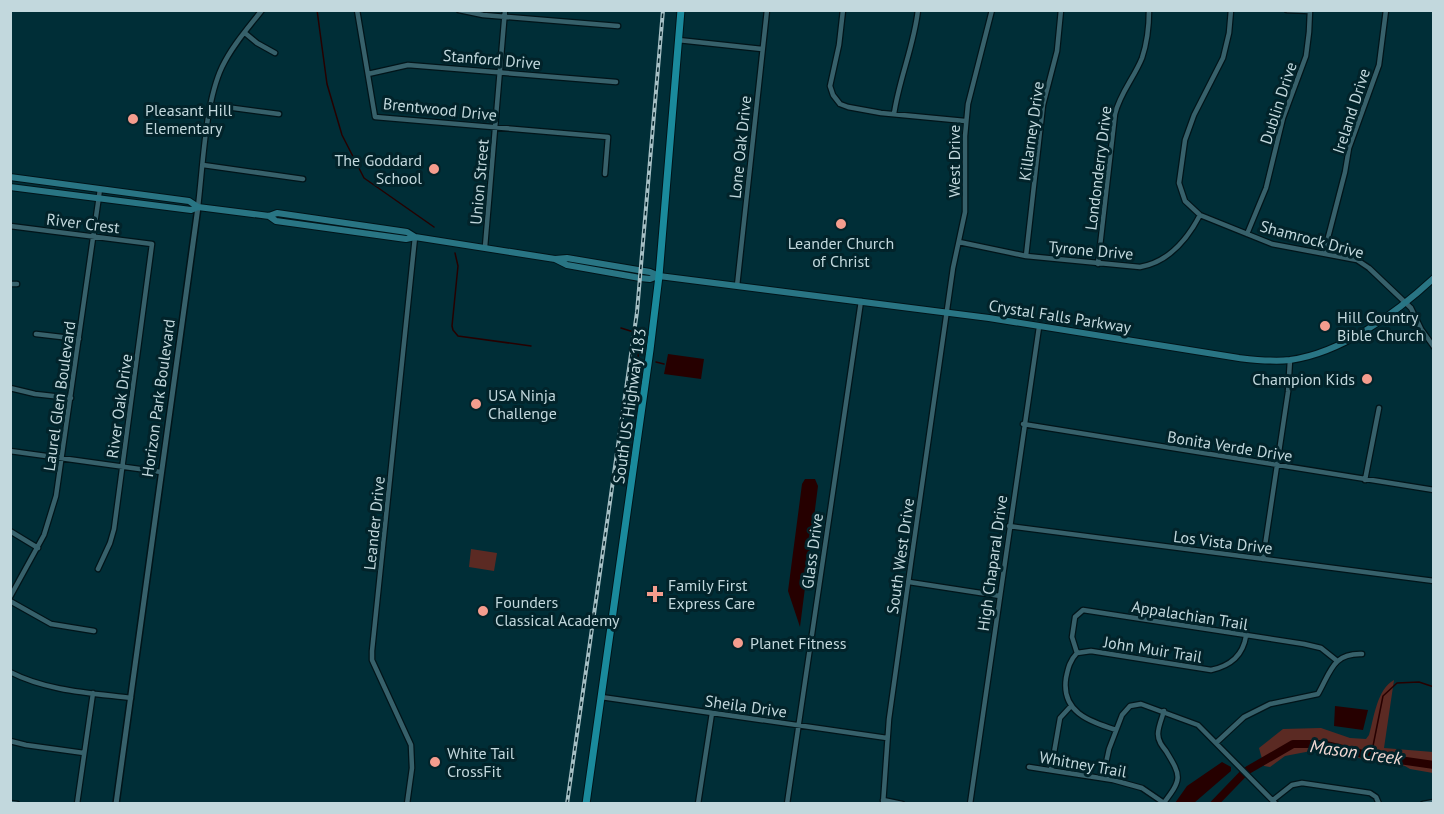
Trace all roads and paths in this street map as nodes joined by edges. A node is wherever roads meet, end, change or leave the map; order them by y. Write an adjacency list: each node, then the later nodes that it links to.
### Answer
1 (262, 10): 17 (street, Horizon Park Boulevard)
2 (357, 10): 22 (street, Brentwood Drive)
3 (459, 10): 15 (street)
4 (681, 10): 18 (main road, South US Highway 183)
5 (767, 10): 19 (street, Lone Oak Drive)
6 (843, 10): 26 (street)
7 (918, 10): 26 (street)
8 (992, 10): 27 (street, West Drive)
9 (1061, 10): 46 (street, Killarney Drive)
10 (1149, 10): 47 (street, Londonderry Drive)
11 (1231, 10): 37 (street)
12 (1287, 10): 14 (street)
13 (1386, 10): 45 (street, Ireland Drive)
14 (1310, 11): 39 (street, Dublin Drive)
15 (505, 14): 16 (street); 21 (street, Union Street)
16 (618, 26)
17 (245, 33): 20 (street); 24 (street, Horizon Park Boulevard)
18 (678, 40): 19 (street); 48 (main road, South US Highway 183)
19 (762, 49): 50 (street, Lone Oak Drive)
20 (274, 52)
21 (500, 72): 22 (street, Stanford Drive); 23 (street, Stanford Drive); 28 (street, Union Street)
22 (368, 74): 28 (street, Brentwood Drive)
23 (616, 82)
24 (211, 105): 25 (street); 29 (street, Horizon Park Boulevard)
25 (279, 114)
26 (894, 114): 27 (street)
27 (965, 121): 42 (street, West Drive)
28 (495, 127): 30 (street, Brentwood Drive); 44 (street, Union Street)
29 (203, 165): 32 (street); 36 (street, Horizon Park Boulevard)
30 (605, 174)
31 (10, 177): 34 (main road)
32 (303, 178)
33 (10, 187): 35 (main road)
34 (100, 189): 35 (street, Laurel Glen Boulevard); 36 (main road)
35 (99, 199): 36 (main road); 40 (street, Laurel Glen Boulevard)
36 (198, 207): 41 (main road, Crystal Falls Parkway); 67 (street, Horizon Park Boulevard)
37 (1200, 215): 39 (street, Shamrock Drive); 47 (street, Tyrone Drive)
38 (10, 226): 40 (street, River Crest)
39 (1246, 234): 45 (street, Shamrock Drive)
40 (93, 237): 43 (street, River Crest); 56 (street, Laurel Glen Boulevard)
41 (415, 237): 44 (main road, Crystal Falls Parkway); 108 (street, Leander Drive)
42 (959, 242): 46 (street, Tyrone Drive); 53 (street, West Drive)
43 (152, 244): 66 (street, River Oak Drive)
44 (485, 247): 48 (main road, Crystal Falls Parkway)
45 (1324, 253): 52 (street, Shamrock Drive)
46 (1026, 256): 47 (street, Tyrone Drive)
47 (1098, 264)
48 (659, 276): 50 (main road, Crystal Falls Parkway); 86 (main road, South US Highway 183)
49 (1434, 278): 52 (main road, Crystal Falls Parkway)
50 (737, 286): 51 (main road, Crystal Falls Parkway)
51 (861, 301): 53 (main road, Crystal Falls Parkway); 91 (street, Glass Drive)
52 (1406, 303): 57 (street, Shamrock Drive); 58 (main road, Crystal Falls Parkway)
53 (948, 313): 54 (main road, Crystal Falls Parkway); 76 (street, South West Drive)
54 (1039, 327): 58 (main road, Crystal Falls Parkway); 62 (street, High Chaparal Drive)
55 (36, 334): 56 (street)
56 (79, 339): 60 (street, Laurel Glen Boulevard)
57 (1434, 347)
58 (1290, 360): 65 (street)
59 (10, 388): 60 (street)
60 (71, 398): 64 (street, Laurel Glen Boulevard)
61 (1379, 408): 68 (street)
62 (1023, 424): 65 (street, Bonita Verde Drive); 70 (street, High Chaparal Drive)
63 (10, 451): 64 (street)
64 (63, 458): 66 (street); 72 (street, Laurel Glen Boulevard)
65 (1276, 465): 68 (street, Bonita Verde Drive); 73 (street)
66 (122, 467): 67 (street); 74 (street, River Oak Drive)
67 (161, 472): 87 (street, Horizon Park Boulevard)
68 (1365, 480): 69 (street, Bonita Verde Drive)
69 (1434, 490)
70 (1009, 526): 73 (street, Los Vista Drive); 77 (street, High Chaparal Drive)
71 (10, 531): 72 (street)
72 (38, 548): 78 (street, Laurel Glen Boulevard)
73 (1263, 558): 75 (street, Los Vista Drive)
74 (98, 569)
75 (1434, 581)
76 (909, 582): 77 (street); 93 (street, South West Drive)
77 (1000, 596): 113 (street, High Chaparal Drive)
78 (10, 599): 79 (street)
79 (94, 631)
80 (1246, 636): 81 (street, John Muir Trail); 81 (street, Appalachian Trail); 83 (street, Appalachian Trail)
81 (1077, 653): 88 (street)
82 (1362, 654): 83 (street)
83 (1336, 660): 95 (street)
84 (10, 672): 85 (street)
85 (93, 693): 87 (street); 96 (street)
86 (601, 697): 90 (street, Sheila Drive); 109 (main road, South US Highway 183)
87 (131, 698): 107 (street, Horizon Park Boulevard)
88 (1071, 706): 92 (street); 98 (street)
89 (1164, 711): 92 (street); 95 (street); 104 (street)
90 (712, 713): 91 (street, Sheila Drive); 110 (street)
91 (799, 726): 93 (street, Sheila Drive); 111 (street, Glass Drive)
92 (1116, 730): 99 (street)
93 (887, 738): 100 (street, South West Drive)
94 (10, 741): 96 (street)
95 (1216, 743): 101 (street)
96 (84, 753): 106 (street)
97 (1029, 767): 98 (street, Whitney Trail)
98 (1051, 770): 99 (street, Whitney Trail)
99 (1103, 777): 104 (street, Whitney Trail)
100 (883, 802): 112 (street)
101 (1274, 802): 114 (street)
102 (1434, 802): 115 (street)
103 (10, 803): 105 (street)
104 (1164, 803)
105 (17, 804)
106 (77, 804)
107 (117, 804)
108 (407, 804)
109 (586, 804)
110 (698, 804)
111 (787, 804)
112 (902, 804)
113 (970, 804)
114 (1379, 804)
115 (1423, 804)

